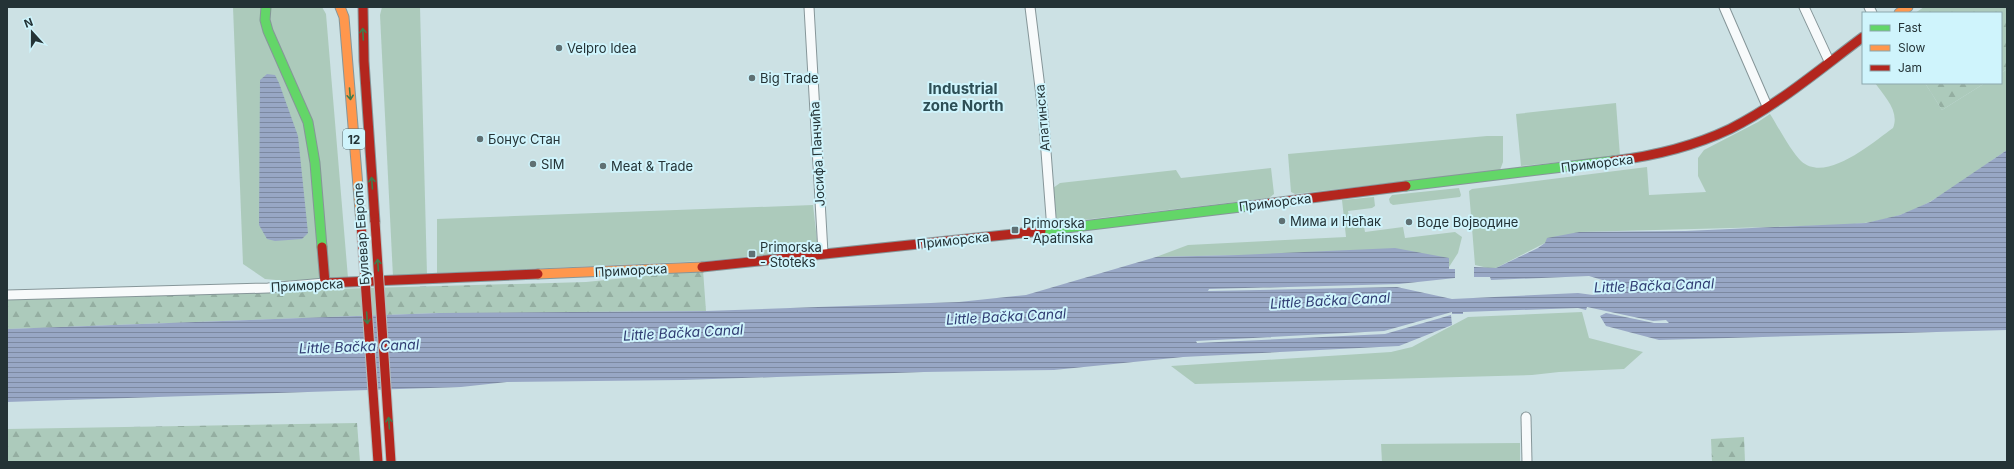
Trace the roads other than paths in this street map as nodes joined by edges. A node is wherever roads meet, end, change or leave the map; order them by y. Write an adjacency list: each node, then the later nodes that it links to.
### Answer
1 (266, 7): 13 (street)
2 (340, 7): 16 (street, Булевар Европе / 12, one-way to 16, bridge)
3 (363, 7): 17 (street, Булевар Европе / 12, one-way to 3, bridge)
4 (809, 7): 12 (street, Јосифа Панчића)
5 (1030, 7): 11 (street, Апатинска)
6 (1724, 7): 10 (street)
7 (1804, 7): 9 (street)
8 (1862, 38): 9 (street, Приморска)
9 (1829, 61): 10 (street, Приморска)
10 (1767, 106): 11 (street, Приморска)
11 (1052, 230): 12 (street, Приморска)
12 (824, 253): 13 (street, Приморска)
13 (325, 283): 14 (street, Приморска)
14 (7, 295)
15 (1526, 417): 18 (street)
16 (378, 462)
17 (391, 462)
18 (1527, 462)

